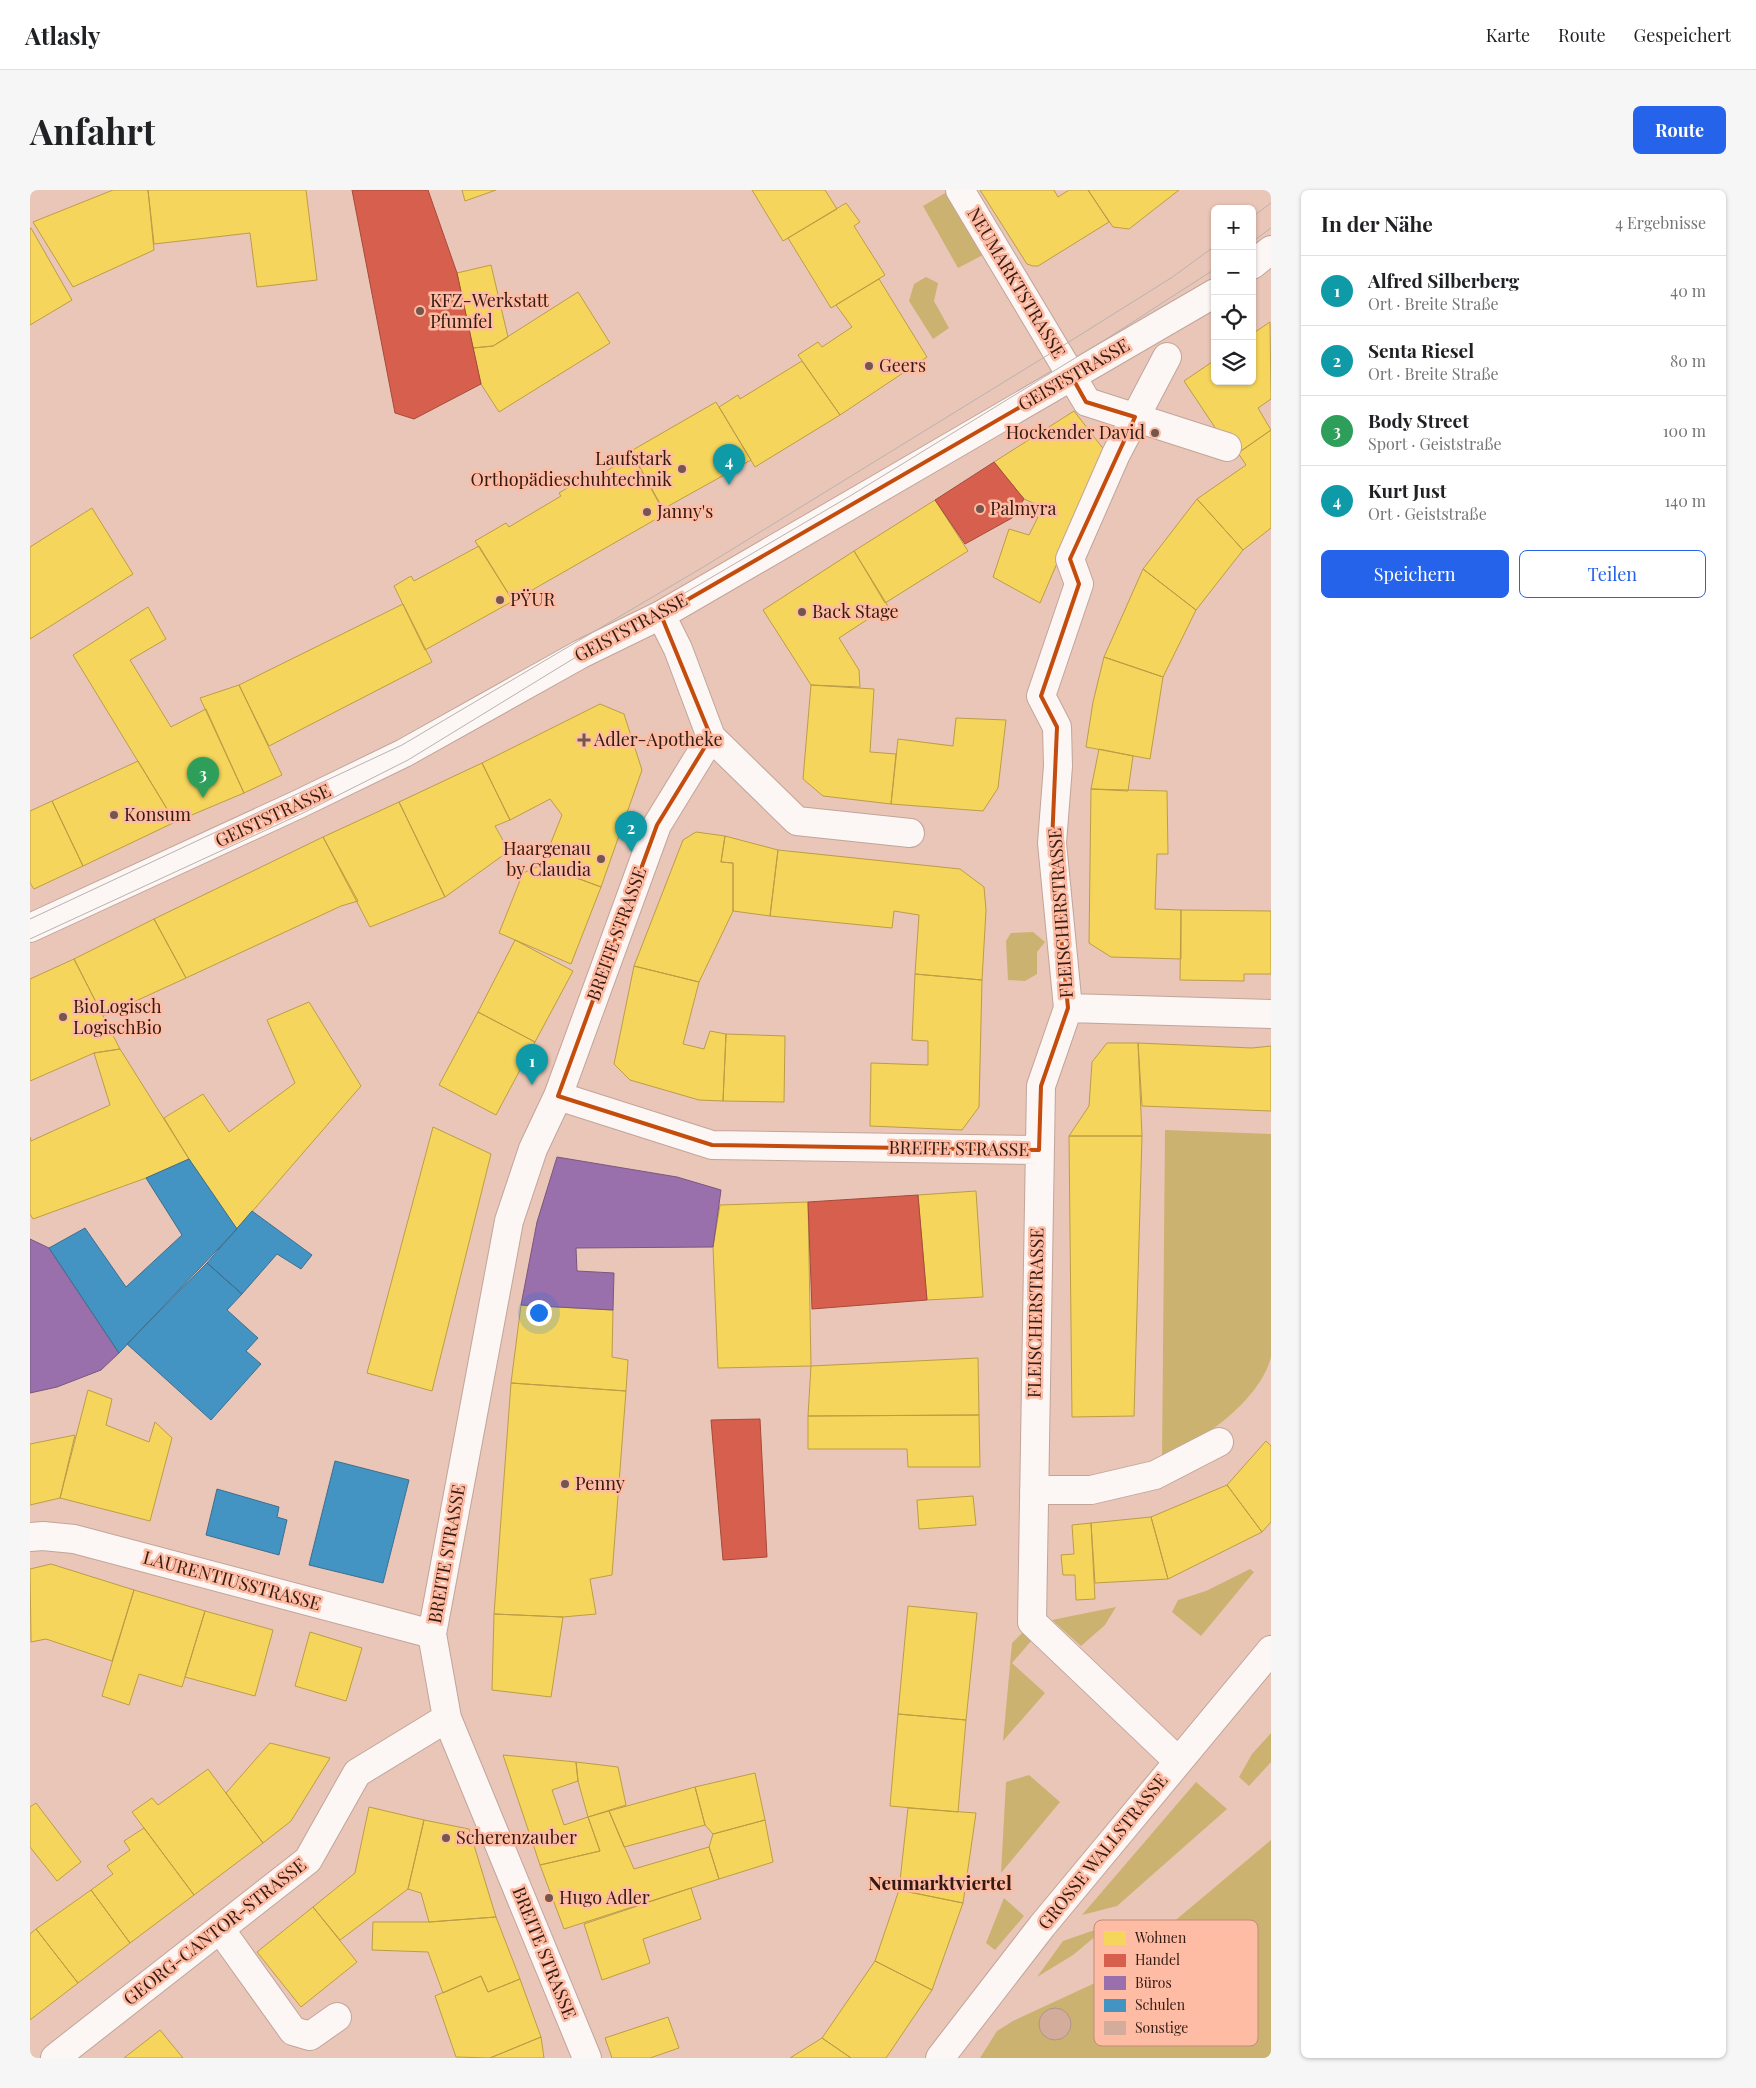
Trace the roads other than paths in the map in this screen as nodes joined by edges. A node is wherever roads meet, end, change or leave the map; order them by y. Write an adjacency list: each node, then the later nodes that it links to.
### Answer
1 (960, 190): 6 (street, NEUMARKTSTRASSE)
2 (1271, 250): 3 (street)
3 (1256, 262)
4 (1212, 295): 6 (street, GEISTSTRASSE)
5 (1167, 358): 7 (street, FLEISCHERSTRASSE)
6 (1072, 377): 7 (street); 9 (street, GEISTSTRASSE)
7 (1135, 418): 8 (street); 13 (street, FLEISCHERSTRASSE)
8 (1227, 447)
9 (661, 615): 10 (street); 12 (street, GEISTSTRASSE)
10 (711, 737): 11 (street); 15 (street, BREITE STRASSE)
11 (910, 833)
12 (30, 928)
13 (1068, 1008): 14 (street); 16 (street, FLEISCHERSTRASSE)
14 (1271, 1014)
15 (558, 1096): 16 (street, BREITE STRASSE); 20 (street, BREITE STRASSE)
16 (1039, 1150): 18 (street, FLEISCHERSTRASSE)
17 (1219, 1442): 18 (street)
18 (1034, 1490): 23 (street, FLEISCHERSTRASSE)
19 (30, 1537): 20 (street, LAURENTIUSSTRASSE)
20 (432, 1634): 22 (street, BREITE STRASSE)
21 (1271, 1650): 23 (street, GROSSE WALLSTRASSE)
22 (447, 1718): 24 (street, GEORG-CANTOR-STRASSE); 27 (street, BREITE STRASSE)
23 (1178, 1761): 28 (street, GROSSE WALLSTRASSE)
24 (220, 1929): 25 (street); 26 (street, GEORG-CANTOR-STRASSE)
25 (337, 2017)
26 (55, 2058)
27 (587, 2058)
28 (940, 2058)

